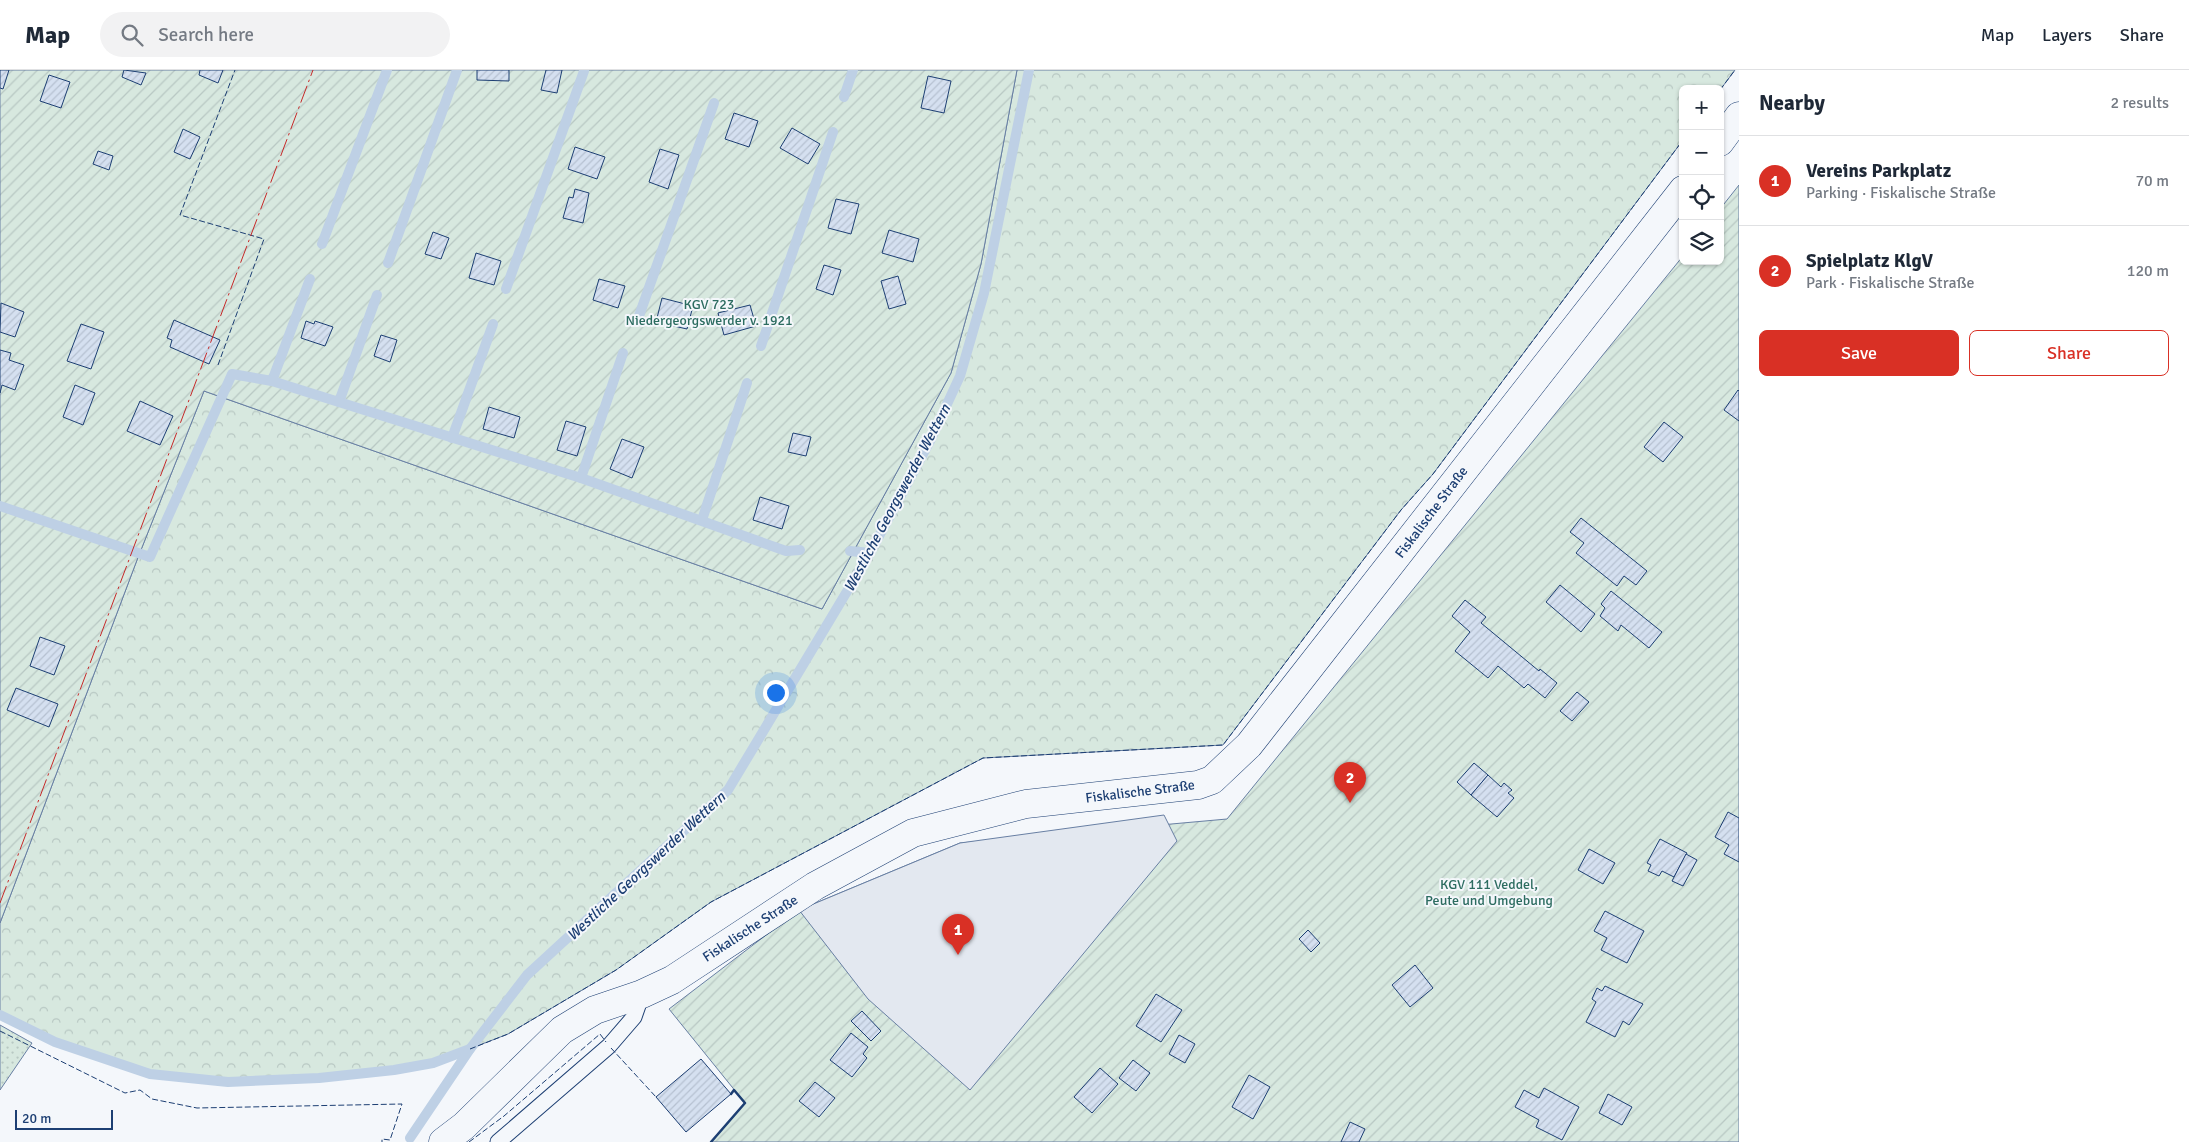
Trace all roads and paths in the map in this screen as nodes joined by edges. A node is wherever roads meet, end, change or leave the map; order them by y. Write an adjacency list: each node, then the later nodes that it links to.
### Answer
1 (1739, 116): 2 (street)
2 (1724, 137)
3 (1679, 195): 4 (street, Fiskalische Straße)
4 (642, 994): 5 (street, Fiskalische Straße); 6 (lane)
5 (443, 1142)
6 (498, 1142)

